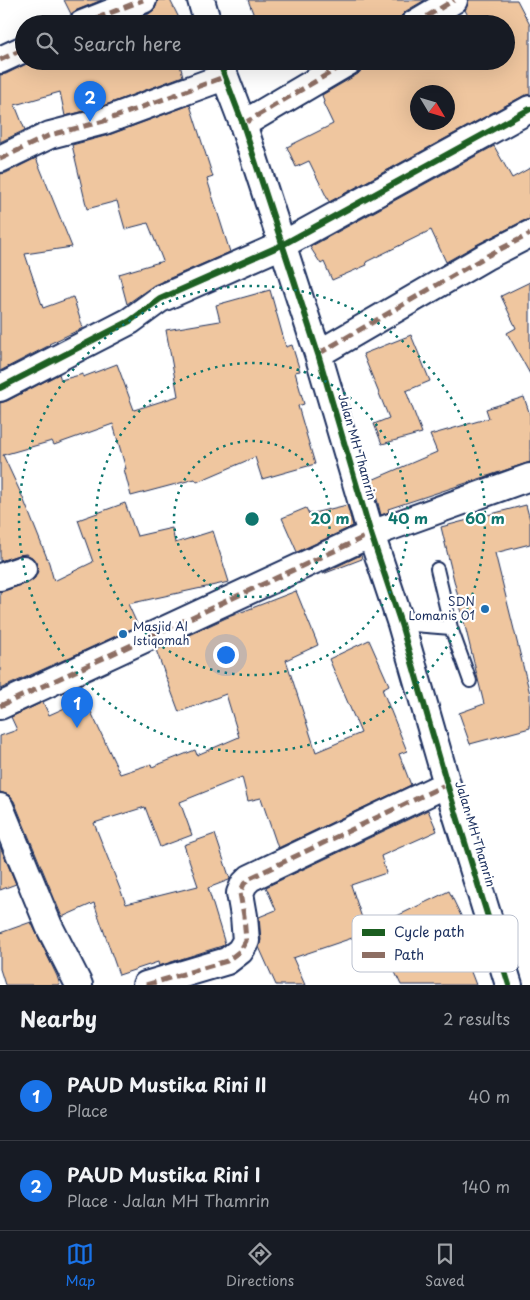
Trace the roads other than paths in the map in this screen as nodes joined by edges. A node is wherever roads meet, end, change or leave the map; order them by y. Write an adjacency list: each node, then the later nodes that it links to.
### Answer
1 (143, 0): 4 (street)
2 (201, 0): 5 (street)
3 (454, 0): 6 (street)
4 (105, 15)
5 (205, 15)
6 (429, 15)
7 (15, 53): 8 (street)
8 (0, 60)
9 (220, 70): 14 (street)
10 (222, 70): 13 (street, Jalan MH Thamrin)
11 (335, 70): 13 (street)
12 (530, 109): 16 (street)
13 (243, 124): 16 (street, Jalan MH Thamrin)
14 (0, 159)
15 (530, 234): 17 (street)
16 (282, 245): 17 (street, Jalan MH Thamrin); 18 (street)
17 (318, 354): 20 (street, Jalan MH Thamrin)
18 (0, 388)
19 (530, 477): 20 (street)
20 (371, 534): 22 (street, Jalan MH Thamrin); 25 (street)
21 (436, 568): 23 (lane)
22 (401, 624): 23 (lane); 26 (street, Jalan MH Thamrin)
23 (451, 628): 24 (lane)
24 (470, 681)
25 (0, 706)
26 (447, 784): 28 (street, Jalan MH Thamrin); 31 (street)
27 (0, 807): 30 (street)
28 (488, 915)
29 (506, 972): 32 (street, Jalan MH Thamrin)
30 (78, 985)
31 (146, 985)
32 (510, 985)

